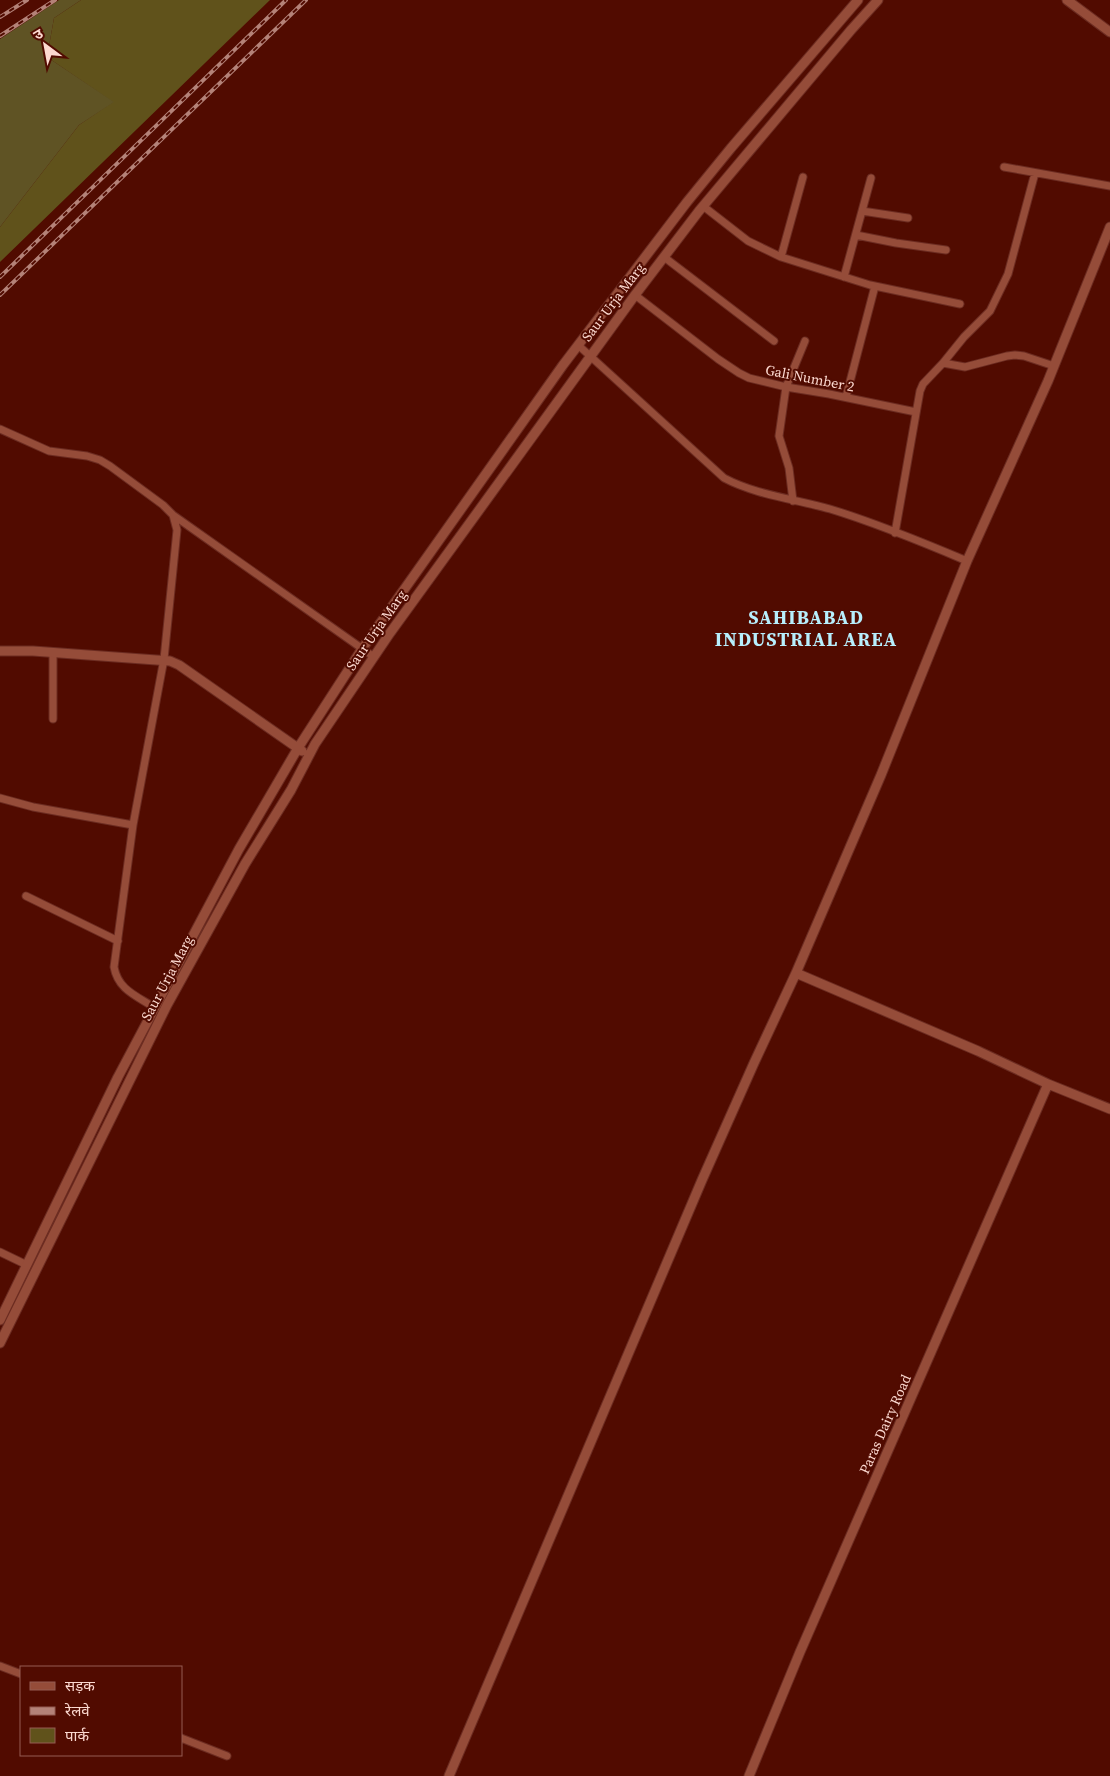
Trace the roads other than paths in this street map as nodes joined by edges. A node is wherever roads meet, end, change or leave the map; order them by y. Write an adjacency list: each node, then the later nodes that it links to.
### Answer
1 (858, 0): 5 (street, Saur Urja Marg)
2 (878, 0): 6 (street, Saur Urja Marg)
3 (1068, 0): 4 (street)
4 (1110, 32)
5 (750, 126): 6 (street); 26 (street, Saur Urja Marg)
6 (762, 135): 12 (street, Saur Urja Marg)
7 (1004, 167): 8 (street)
8 (1035, 173): 11 (street); 28 (street)
9 (803, 177): 19 (street)
10 (870, 178): 13 (street)
11 (1110, 186)
12 (703, 206): 18 (street, Saur Urja Marg); 19 (street)
13 (862, 211): 14 (street); 16 (street)
14 (908, 218)
15 (1110, 227): 29 (street)
16 (856, 235): 17 (street); 20 (street)
17 (946, 250)
18 (664, 257): 22 (street, Saur Urja Marg); 24 (street)
19 (781, 257): 20 (street)
20 (844, 277): 21 (street)
21 (875, 286): 23 (street); 31 (street)
22 (635, 295): 27 (street, Saur Urja Marg); 30 (street, Gali Number 2)
23 (960, 304)
24 (774, 341)
25 (805, 341): 30 (street)
26 (578, 345): 27 (street); 38 (street, Saur Urja Marg)
27 (590, 356): 34 (street); 41 (street, Saur Urja Marg)
28 (943, 364): 29 (street); 32 (street)
29 (1054, 366): 37 (street)
30 (786, 387): 31 (street, Gali Number 2); 34 (street)
31 (846, 397): 32 (street, Gali Number 2)
32 (916, 412): 36 (street)
33 (0, 429): 35 (street)
34 (793, 501): 36 (street)
35 (173, 515): 38 (street); 42 (street)
36 (896, 533): 37 (street)
37 (966, 561): 50 (street)
38 (362, 649): 41 (street); 44 (street, Saur Urja Marg)
39 (0, 651): 40 (street)
40 (53, 652): 42 (street); 43 (street)
41 (374, 657): 45 (street, Saur Urja Marg)
42 (164, 659): 44 (street); 47 (street)
43 (53, 720)
44 (298, 748): 45 (street); 51 (street, Saur Urja Marg)
45 (308, 756): 57 (street, Saur Urja Marg)
46 (0, 798): 47 (street)
47 (134, 825): 49 (street)
48 (26, 896): 49 (street)
49 (118, 942): 51 (street)
50 (796, 973): 52 (street); 62 (street)
51 (155, 1008): 55 (street, Saur Urja Marg)
52 (1048, 1084): 53 (street); 63 (street, Paras Dairy Road)
53 (1110, 1109)
54 (0, 1252): 55 (street)
55 (27, 1265): 56 (street, Saur Urja Marg)
56 (0, 1320)
57 (0, 1343)
58 (0, 1666): 59 (street)
59 (20, 1674)
60 (182, 1738): 61 (street)
61 (227, 1756)
62 (449, 1776)
63 (749, 1776)

